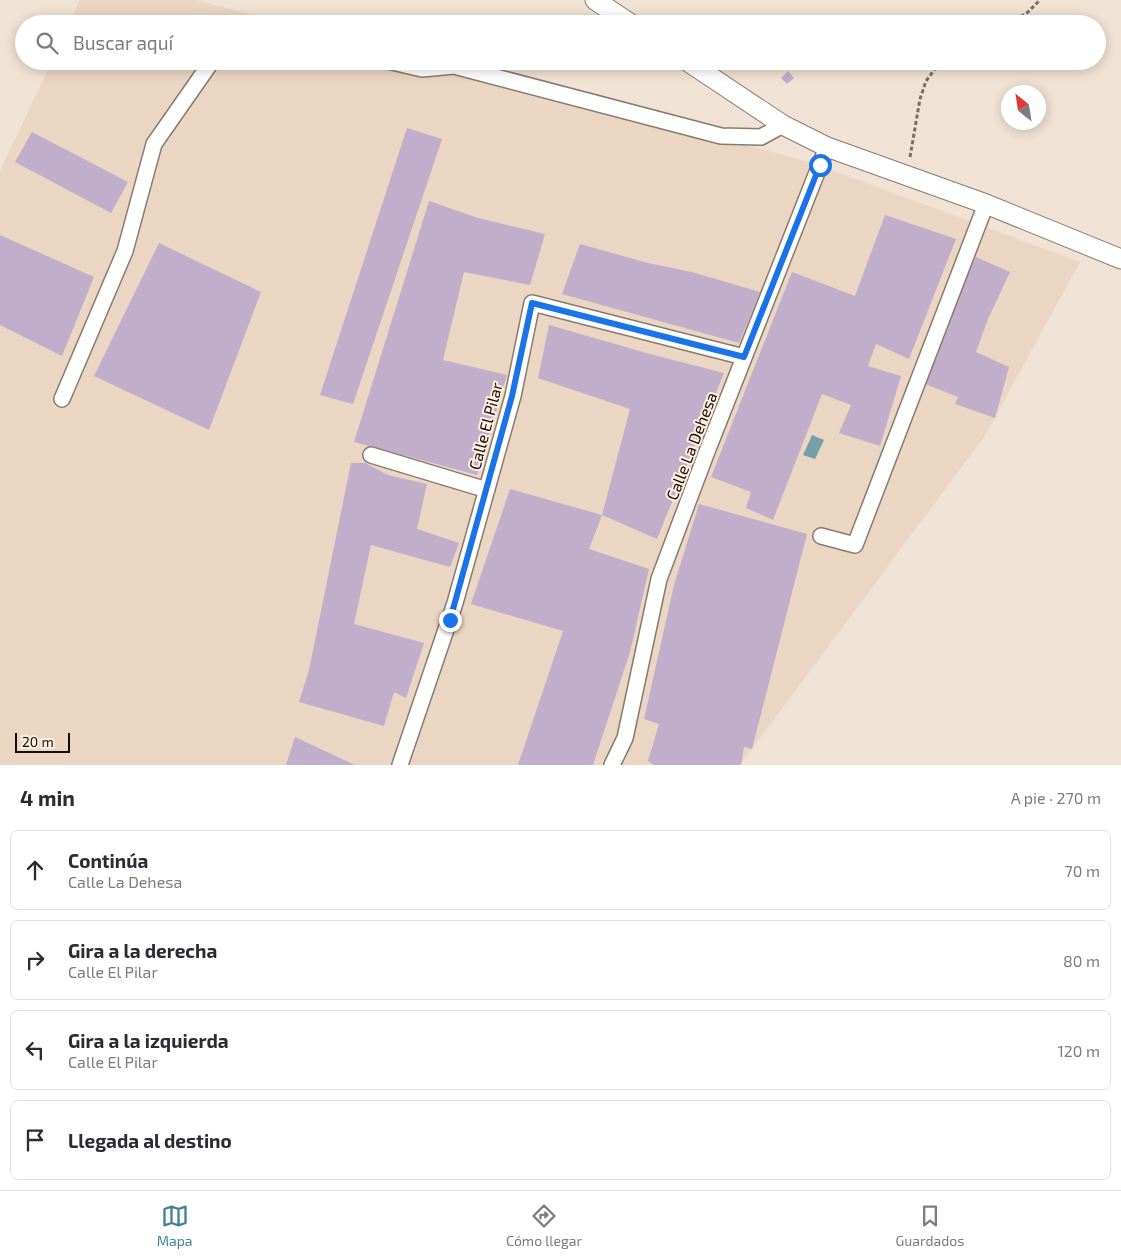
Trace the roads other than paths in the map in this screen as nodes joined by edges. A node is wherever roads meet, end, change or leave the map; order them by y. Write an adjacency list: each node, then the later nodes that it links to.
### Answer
1 (595, 0): 2 (street)
2 (618, 15)
3 (206, 70): 11 (street)
4 (469, 70): 6 (street)
5 (700, 70): 6 (street)
6 (782, 125): 7 (street)
7 (827, 147): 8 (street); 10 (street, Calle La Dehesa)
8 (986, 204): 9 (street); 14 (street)
9 (1121, 259)
10 (744, 357): 13 (street, Calle El Pilar); 16 (street, Calle La Dehesa)
11 (62, 399)
12 (371, 455): 13 (street)
13 (486, 490): 15 (street, Calle El Pilar)
14 (821, 536)
15 (400, 765)
16 (612, 765)

